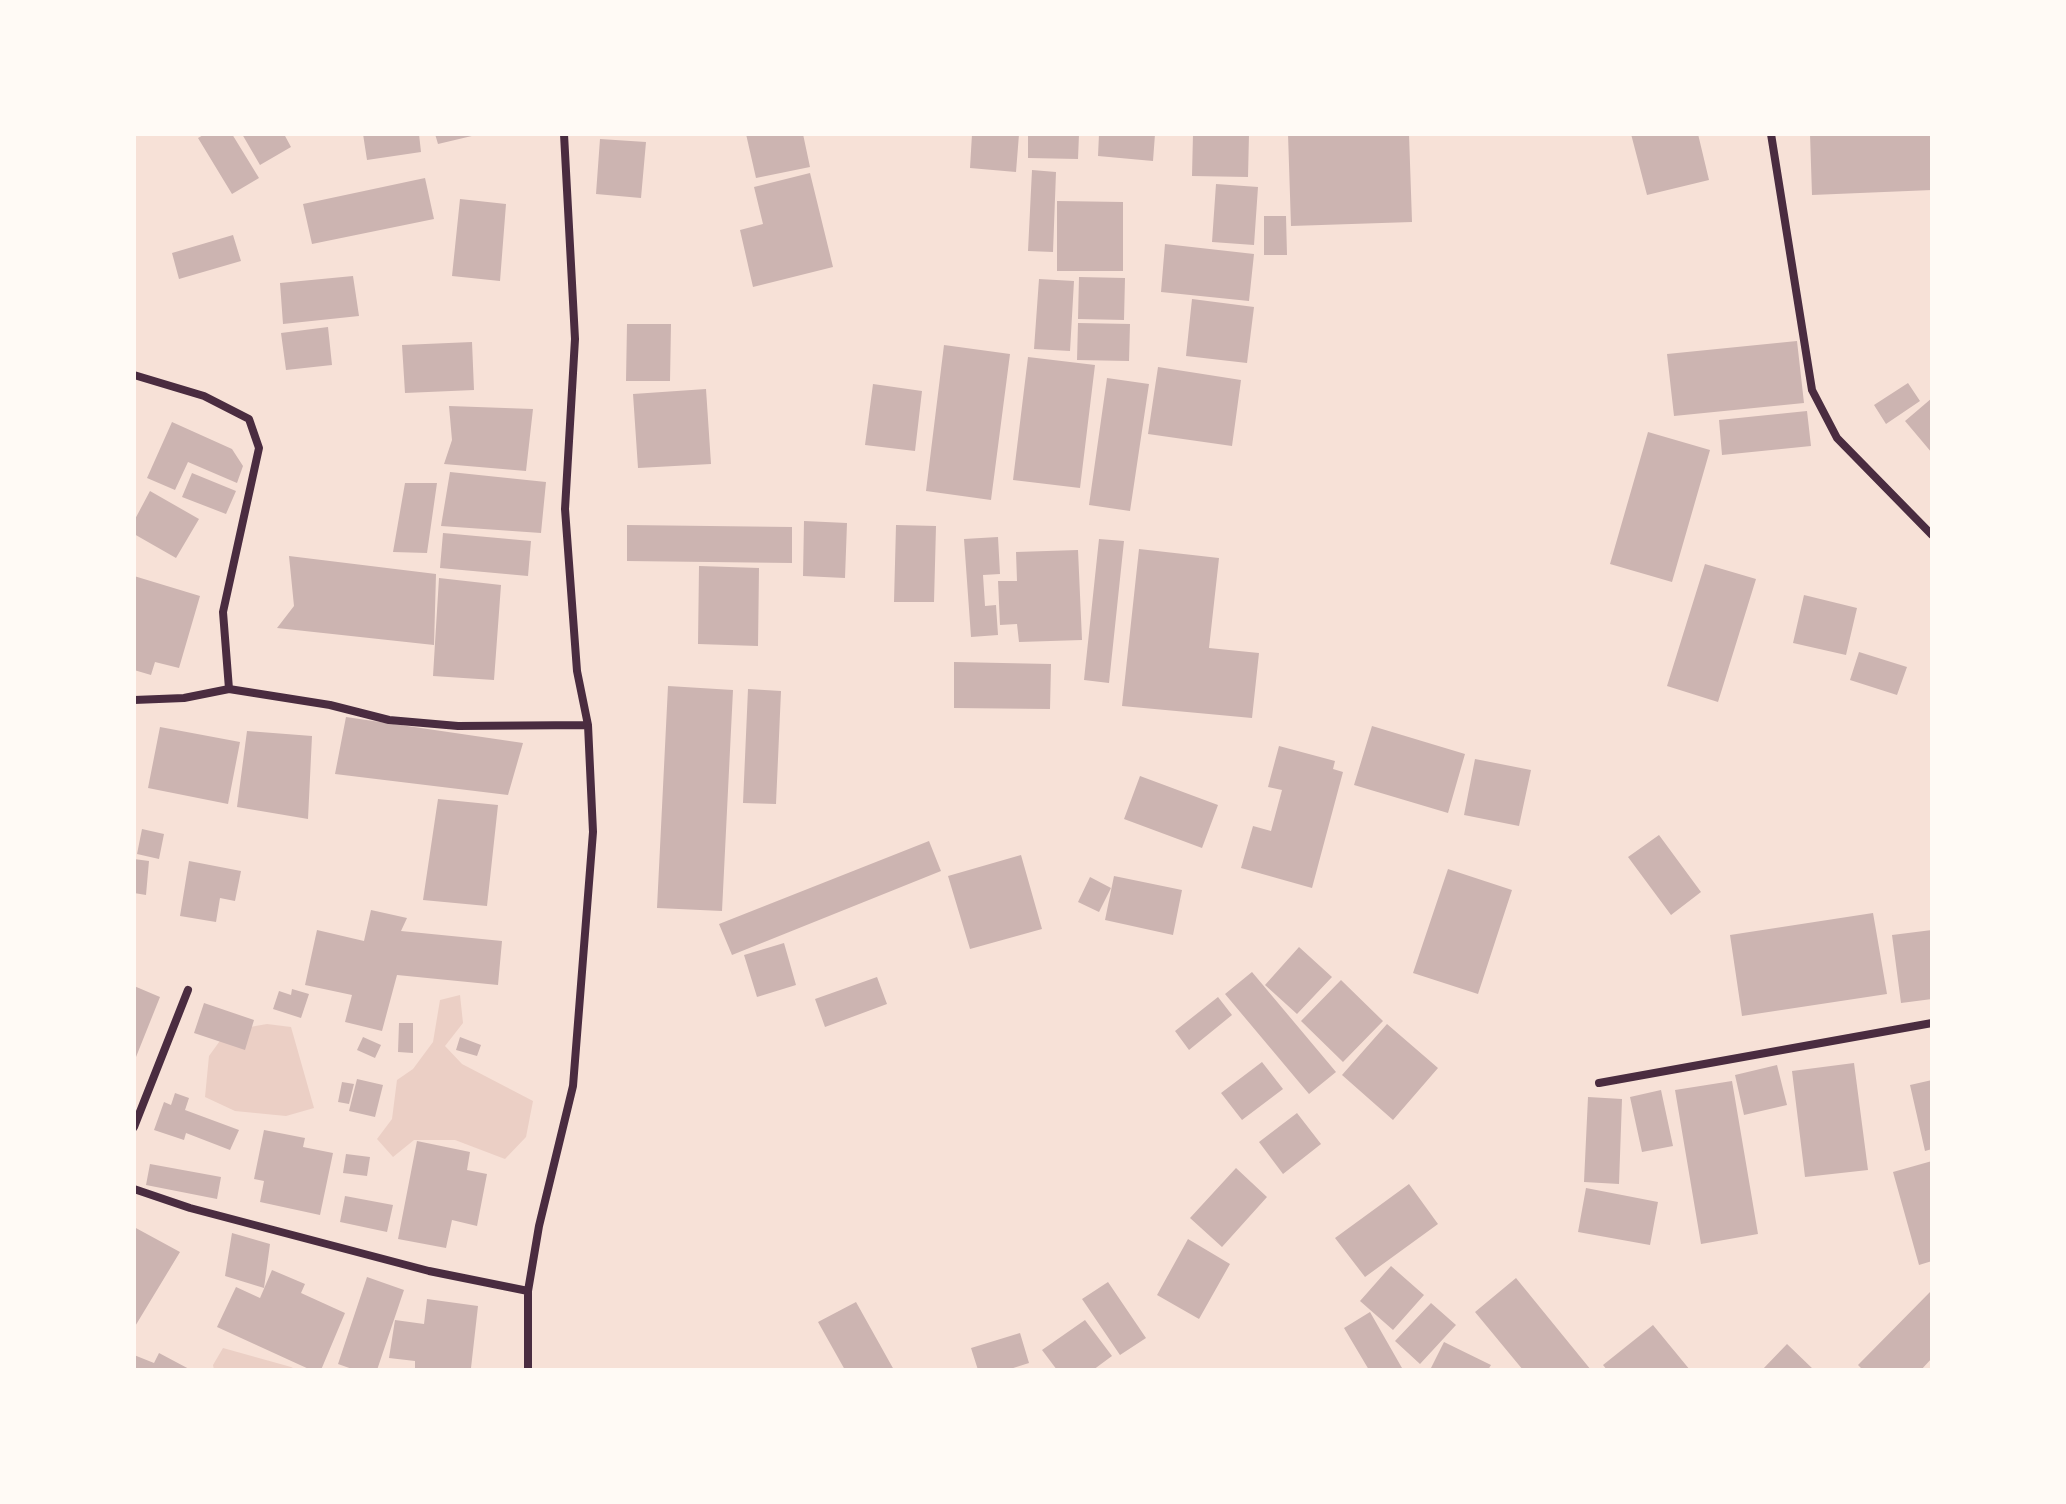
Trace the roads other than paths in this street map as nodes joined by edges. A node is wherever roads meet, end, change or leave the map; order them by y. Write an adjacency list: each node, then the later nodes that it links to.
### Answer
1 (564, 134): 7 (street)
2 (1771, 134): 4 (street)
3 (134, 375): 5 (street)
4 (1932, 535)
5 (229, 689): 6 (street); 7 (street)
6 (134, 700)
7 (588, 725): 13 (street)
8 (188, 990): 11 (street)
9 (1932, 1023): 10 (street)
10 (1599, 1083)
11 (134, 1127)
12 (134, 1189): 13 (street)
13 (528, 1291): 14 (street)
14 (528, 1370)

